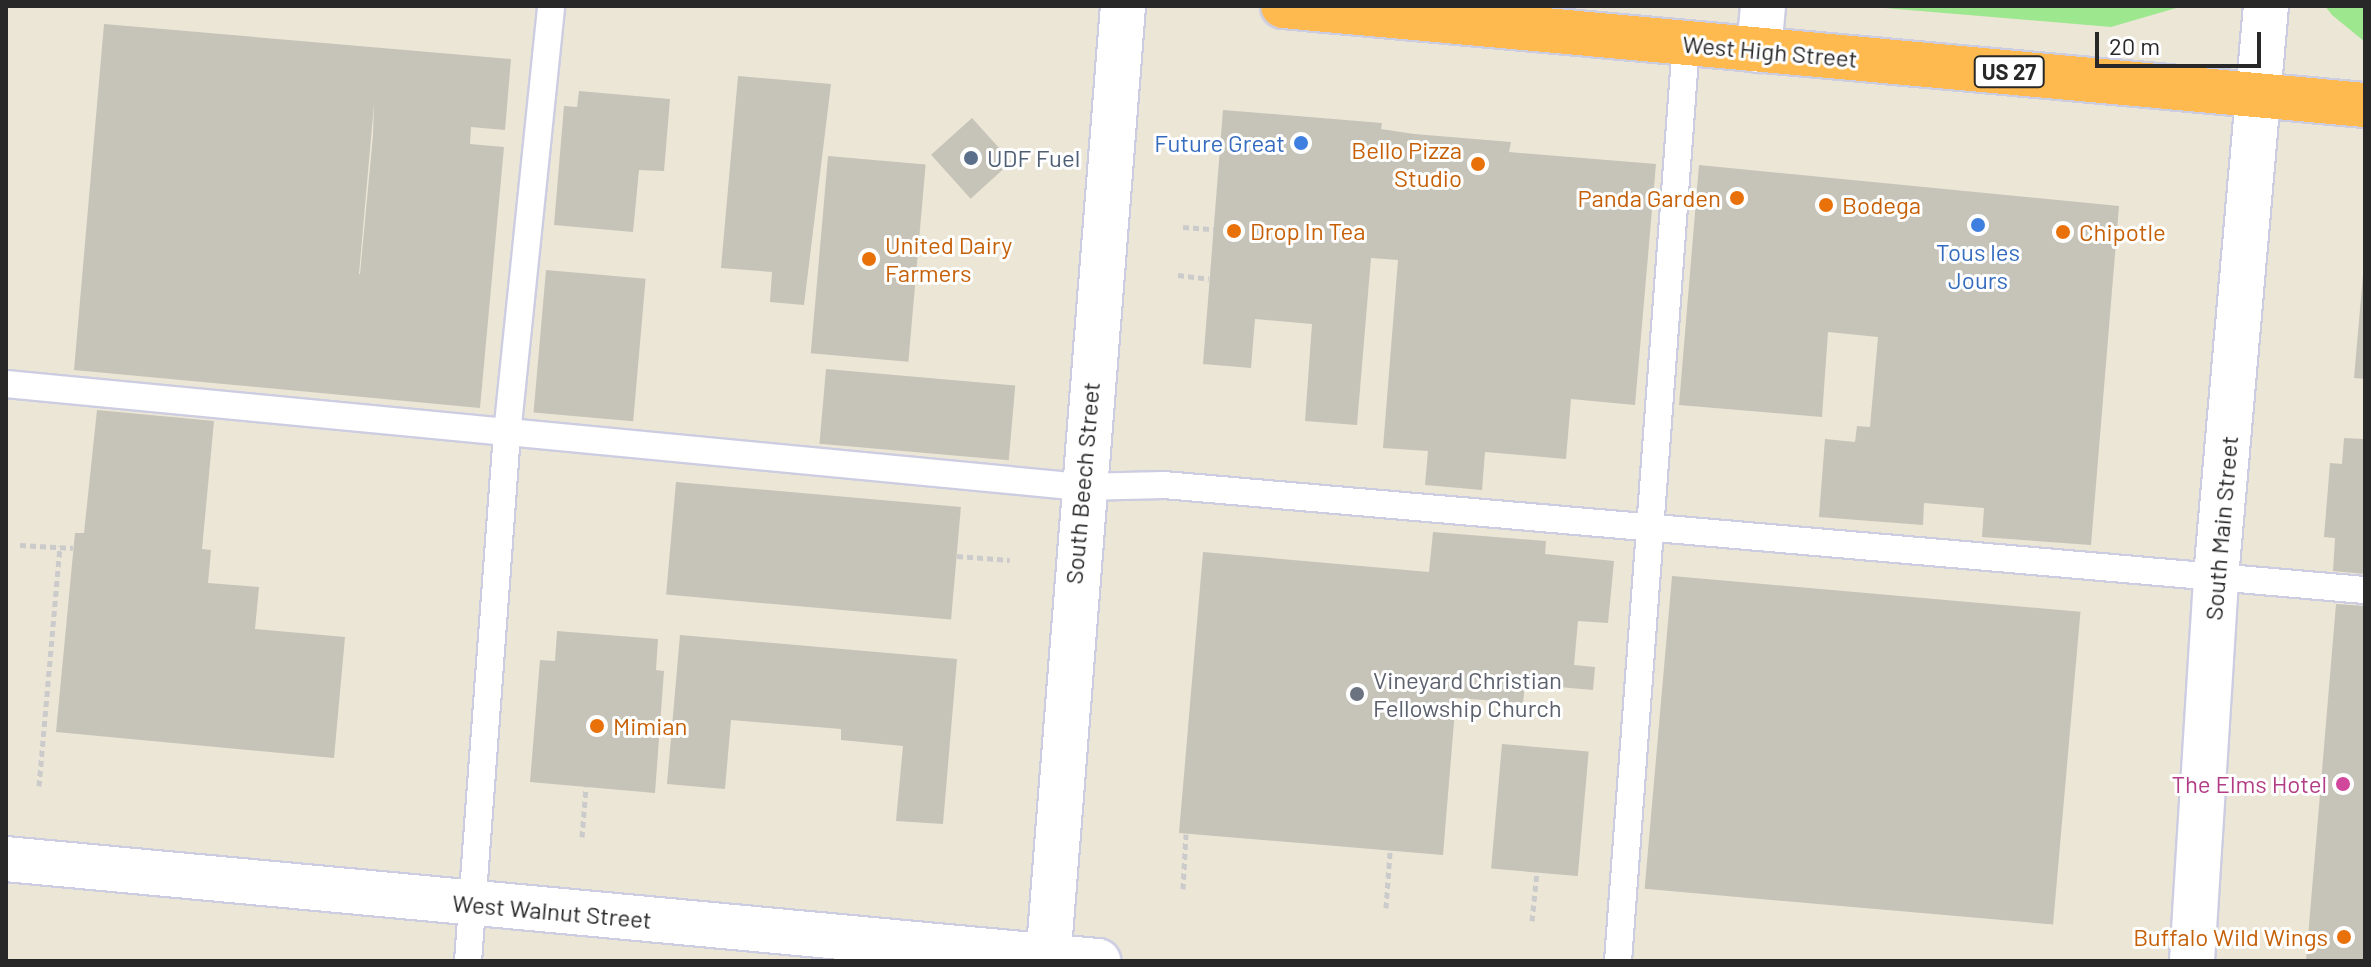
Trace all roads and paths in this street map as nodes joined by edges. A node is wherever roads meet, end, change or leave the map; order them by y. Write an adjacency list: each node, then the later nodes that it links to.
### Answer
1 (551, 6): 15 (lane)
2 (1123, 6): 16 (street, South Beech Street)
3 (1283, 6): 6 (highway, West High Street / US 27)
4 (1763, 6): 7 (street)
5 (2266, 6): 8 (street, South Main Street)
6 (1686, 43): 7 (highway, West High Street / US 27); 17 (lane)
7 (1759, 50): 8 (highway, West High Street / US 27)
8 (2258, 95): 9 (highway, US 27); 23 (street, South Main Street)
9 (2365, 105)
10 (1183, 227): 11 (path)
11 (1214, 229)
12 (1178, 275): 13 (path)
13 (1209, 279)
14 (6, 384): 15 (lane)
15 (507, 434): 16 (lane); 33 (lane)
16 (1081, 487): 17 (lane); 36 (street, South Beech Street)
17 (1654, 528): 23 (lane); 39 (lane)
18 (20, 545): 19 (path)
19 (60, 546): 20 (path); 25 (path)
20 (73, 548)
21 (957, 556): 22 (path)
22 (1010, 560)
23 (2216, 577): 24 (lane); 40 (street, South Main Street)
24 (2365, 590)
25 (39, 786)
26 (586, 787): 28 (path)
27 (1186, 834): 32 (path)
28 (582, 837)
29 (1390, 852): 34 (path)
30 (6, 859): 33 (street, West Walnut Street)
31 (1537, 872): 35 (path)
32 (1183, 889)
33 (472, 904): 36 (street, West Walnut Street); 37 (lane)
34 (1386, 908)
35 (1532, 921)
36 (1048, 959): 38 (street, West Walnut Street)
37 (468, 961)
38 (1098, 961)
39 (1618, 961)
40 (2192, 961)

